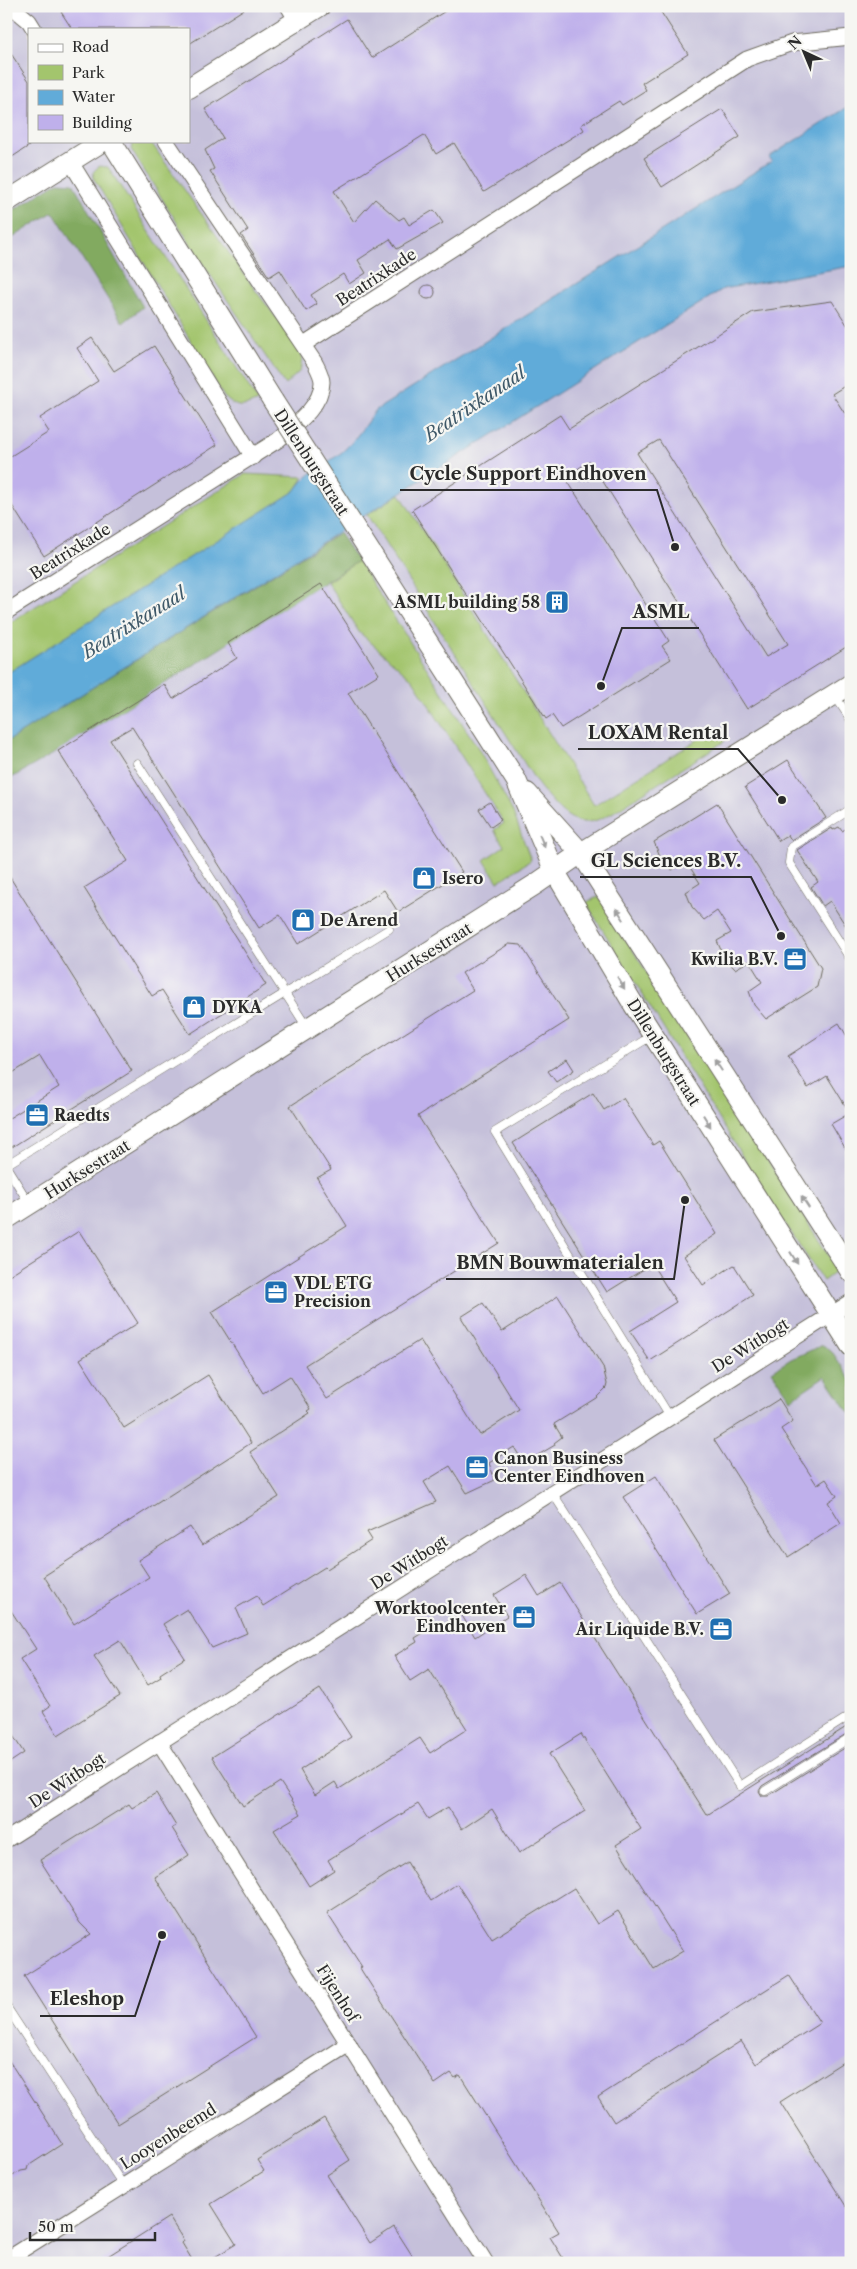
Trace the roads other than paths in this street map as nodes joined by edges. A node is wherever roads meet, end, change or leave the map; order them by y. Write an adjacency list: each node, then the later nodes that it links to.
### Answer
1 (11, 6): 4 (street)
2 (320, 6): 3 (street)
3 (292, 14): 6 (street)
4 (33, 28)
5 (851, 37): 12 (street, Beatrixkade)
6 (190, 87)
7 (100, 142): 10 (street)
8 (112, 142): 19 (street, Dillenburgstraat, bridge)
9 (167, 142): 12 (street)
10 (70, 161): 11 (street); 13 (street)
11 (6, 202)
12 (304, 344): 13 (street, Beatrixkade)
13 (253, 457): 14 (street, Beatrixkade)
14 (6, 612)
15 (851, 684): 16 (street, Hurksestraat)
16 (834, 694): 17 (lane); 21 (street, Hurksestraat)
17 (851, 720)
18 (137, 763): 25 (lane)
19 (516, 780): 21 (street, Dillenburgstraat); 22 (street, Dillenburgstraat, one-way to 22)
20 (851, 810): 24 (lane)
21 (581, 852): 22 (street, Hurksestraat); 31 (street, Dillenburgstraat, one-way to 21)
22 (555, 872): 26 (street, Hurksestraat); 27 (street, Dillenburgstraat, one-way to 27)
23 (389, 929): 25 (lane)
24 (851, 960)
25 (284, 993): 26 (lane); 28 (lane)
26 (308, 1028): 29 (street, Hurksestraat)
27 (653, 1035): 33 (street, Dillenburgstraat, one-way to 33); 35 (lane)
28 (6, 1166): 29 (lane)
29 (30, 1204): 30 (street, Hurksestraat)
30 (6, 1220)
31 (850, 1271)
32 (851, 1302): 33 (street)
33 (830, 1315): 34 (street, Dillenburgstraat); 35 (street, De Witbogt)
34 (851, 1346)
35 (670, 1417): 36 (street, De Witbogt)
36 (552, 1492): 37 (lane); 39 (street, De Witbogt)
37 (851, 1715)
38 (851, 1737): 40 (lane)
39 (159, 1742): 41 (street, De Witbogt); 43 (street, Fijenhof)
40 (765, 1791)
41 (6, 1840)
42 (6, 2006): 44 (lane)
43 (349, 2044): 44 (street, Looyenbeemd); 46 (street, Fijenhof)
44 (123, 2185): 45 (street, Looyenbeemd)
45 (6, 2260)
46 (486, 2263)

